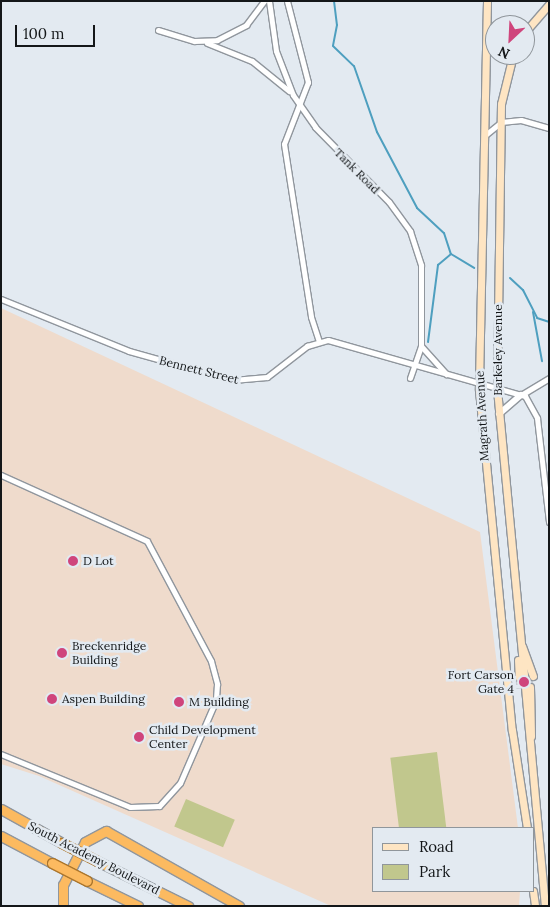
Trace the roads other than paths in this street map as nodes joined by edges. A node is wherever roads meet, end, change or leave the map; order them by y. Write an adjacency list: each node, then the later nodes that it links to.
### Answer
1 (264, 1): 8 (street)
2 (269, 1): 10 (street, Tank Road)
3 (287, 1): 11 (street)
4 (487, 1): 14 (main road, Magrath Avenue)
5 (549, 4): 6 (main road)
6 (535, 20)
7 (158, 30): 8 (street)
8 (202, 42): 10 (street)
9 (510, 65): 12 (main road, Barkeley Avenue)
10 (292, 95): 11 (street, Tank Road)
11 (300, 106): 16 (street); 17 (street, Tank Road)
12 (501, 122): 13 (street); 14 (street); 23 (main road, Barkeley Avenue)
13 (549, 128)
14 (484, 137): 22 (main road, Magrath Avenue)
15 (1, 299): 16 (street, Bennett Street)
16 (319, 341): 18 (street)
17 (421, 346): 18 (street, Tank Road); 19 (street)
18 (414, 366): 19 (street); 20 (street, Tank Road)
19 (450, 377): 22 (street)
20 (410, 378)
21 (549, 378): 24 (street)
22 (479, 385): 23 (street); 32 (main road, Magrath Avenue)
23 (497, 389): 24 (street); 25 (main road, Barkeley Avenue)
24 (521, 395): 25 (street); 27 (street)
25 (499, 414): 28 (main road, Barkeley Avenue)
26 (1, 475): 30 (street)
27 (549, 522)
28 (522, 645): 28 (main road, Barkeley Avenue)
29 (530, 742): 29 (main road); 42 (main road)
30 (1, 754)
31 (1, 809): 34 (highway, South Academy Boulevard, bridge)
32 (527, 827)
33 (1, 836): 37 (highway, South Academy Boulevard, bridge)
34 (158, 891): 38 (highway, South Academy Boulevard); 39 (highway)
35 (533, 892): 41 (main road)
36 (63, 906): 40 (highway)
37 (138, 906)
38 (188, 906)
39 (197, 906)
40 (240, 906)
41 (535, 906)
42 (545, 906)

